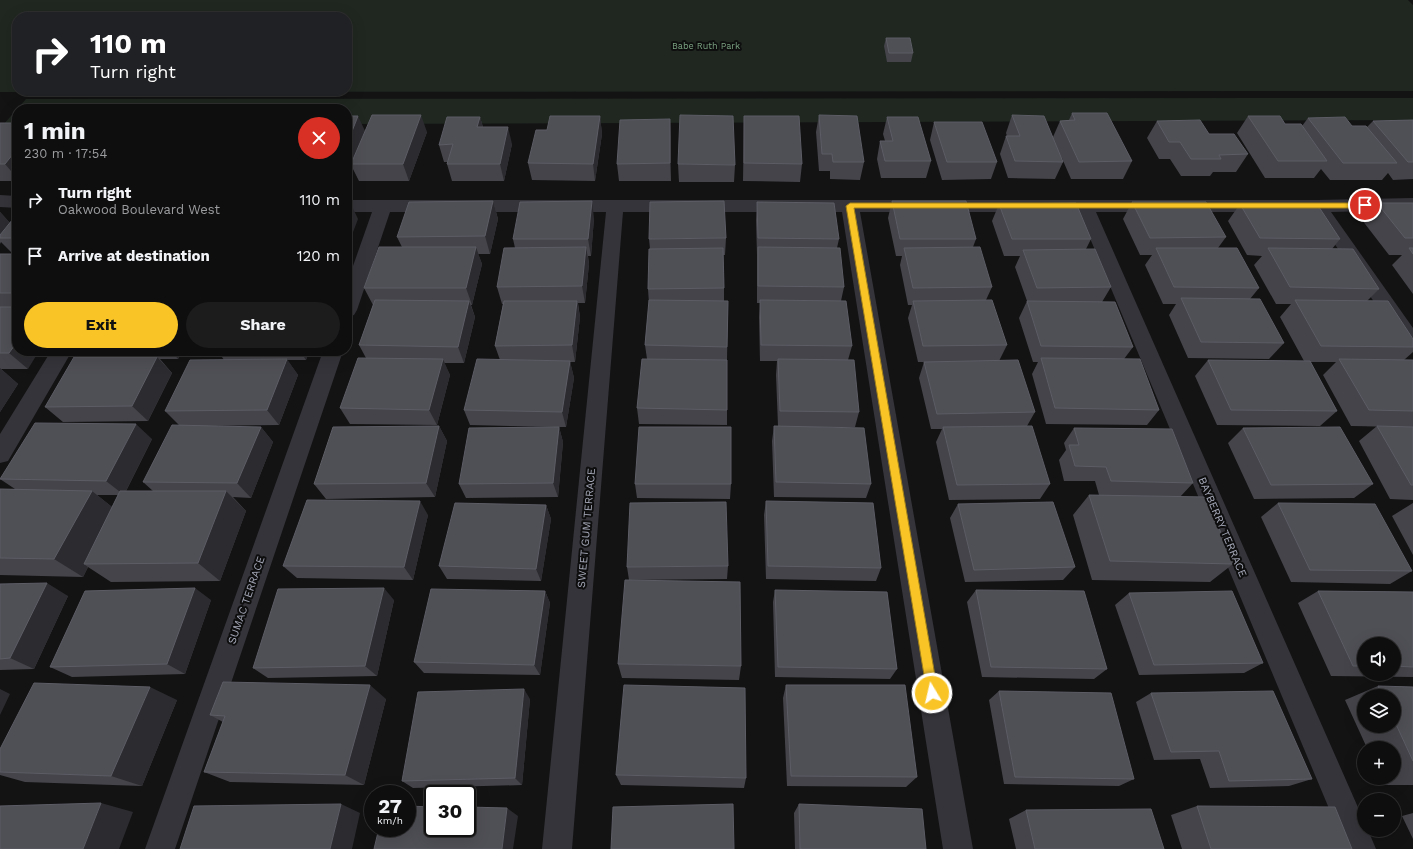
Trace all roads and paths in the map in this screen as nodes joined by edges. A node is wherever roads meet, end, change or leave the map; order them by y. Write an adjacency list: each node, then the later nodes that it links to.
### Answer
1 (0, 202): 2 (street)
2 (12, 202)
3 (1413, 204): 8 (street)
4 (352, 206): 9 (street)
5 (615, 206): 6 (street); 9 (street); 16 (street, SWEET GUM TERRACE)
6 (850, 206): 7 (street); 17 (street)
7 (1085, 206): 8 (street); 18 (street, BAYBERRY TERRACE)
8 (1318, 206): 11 (street)
9 (383, 207): 10 (street)
10 (352, 296)
11 (1413, 344)
12 (59, 356): 14 (street)
13 (331, 356): 15 (street, SUMAC TERRACE)
14 (0, 454)
15 (160, 849)
16 (557, 849)
17 (958, 849)
18 (1361, 849)

